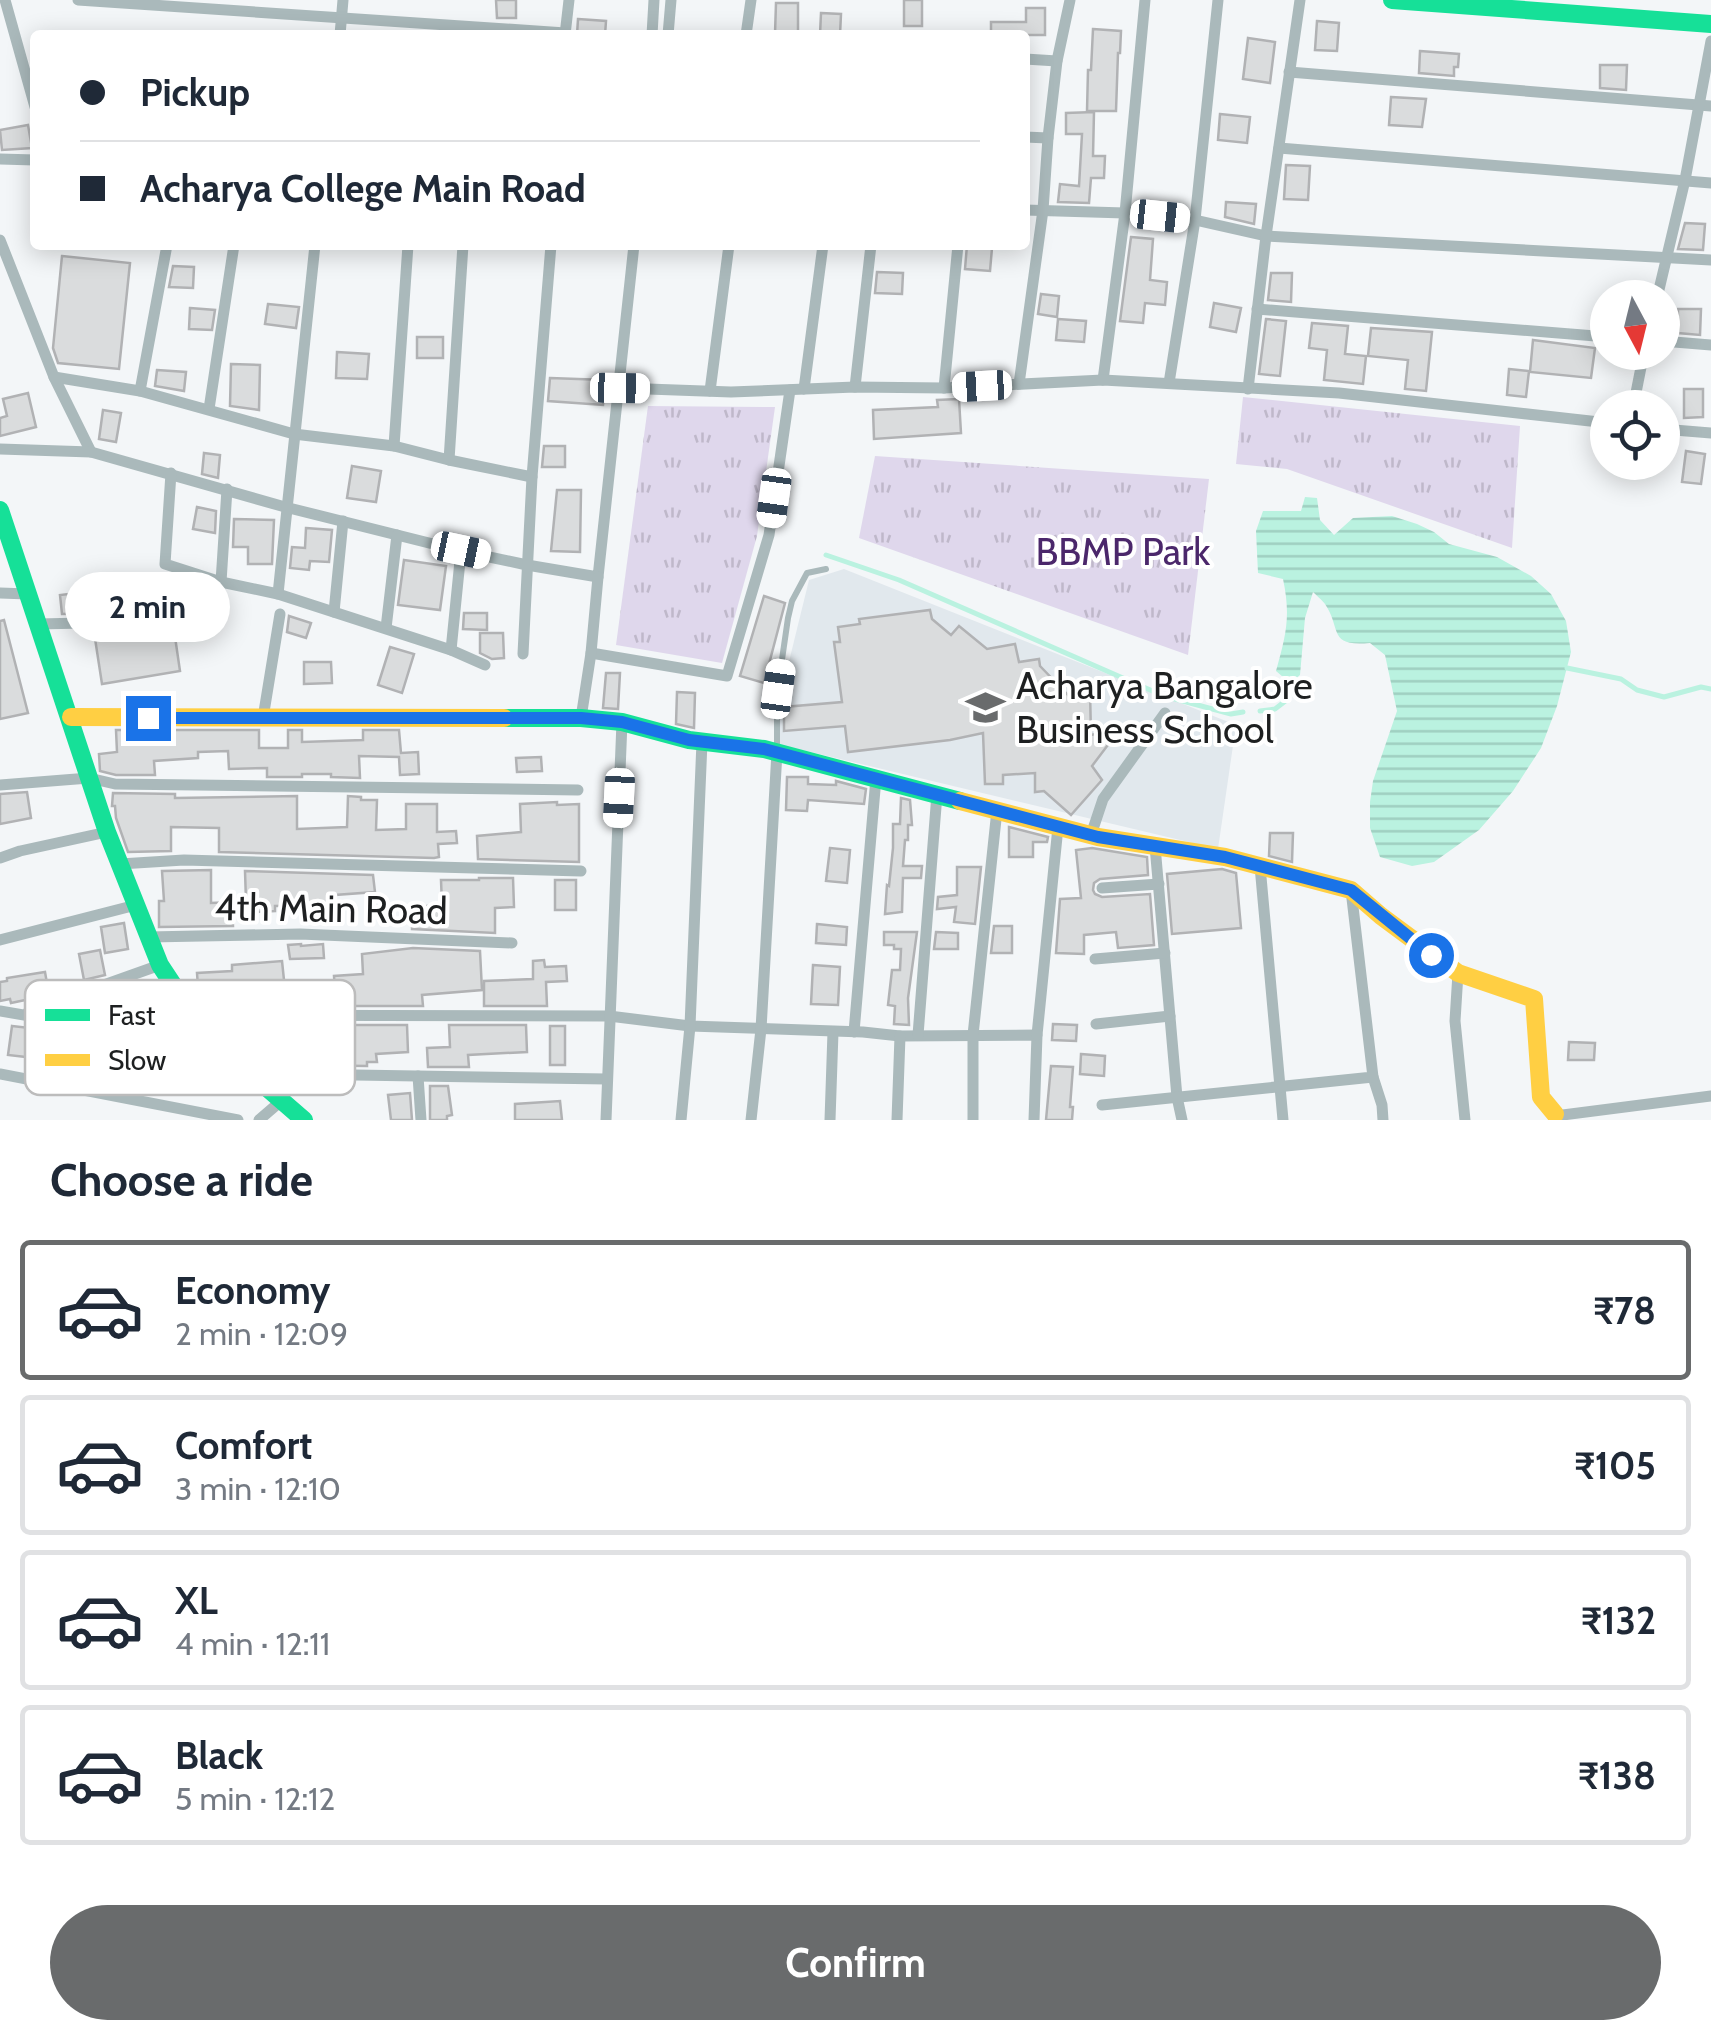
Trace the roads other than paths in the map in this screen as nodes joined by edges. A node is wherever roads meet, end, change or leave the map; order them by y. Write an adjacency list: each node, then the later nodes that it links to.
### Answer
1 (5, 0): 25 (street)
2 (78, 0): 13 (street)
3 (343, 0): 13 (street)
4 (569, 0): 17 (street)
5 (654, 0): 18 (street)
6 (672, 0): 19 (street)
7 (751, 0): 20 (street)
8 (1070, 0): 23 (street)
9 (1144, 0): 36 (street)
10 (1218, 0): 37 (street)
11 (1300, 0): 24 (street)
12 (1392, 0): 14 (street)
13 (342, 18): 15 (street); 16 (street)
14 (1711, 24)
15 (341, 30)
16 (509, 30)
17 (565, 30)
18 (652, 30)
19 (669, 30)
20 (747, 30)
21 (1711, 41): 26 (street)
22 (1030, 59): 23 (street)
23 (1057, 61): 28 (street)
24 (1288, 72): 26 (street); 29 (street)
25 (30, 74)
26 (1705, 106): 32 (street)
27 (1030, 137): 28 (street)
28 (1048, 138): 35 (street)
29 (1279, 148): 32 (street); 38 (street)
30 (0, 159): 31 (street)
31 (30, 160)
32 (1685, 180): 33 (street); 51 (street)
33 (1711, 183)
34 (1030, 210): 35 (street)
35 (1044, 210): 36 (street); 61 (street)
36 (1125, 212): 37 (street); 59 (street)
37 (1195, 220): 38 (street); 60 (street)
38 (1266, 236): 51 (street); 54 (street)
39 (0, 240): 58 (street)
40 (166, 250): 67 (street)
41 (233, 250): 69 (street)
42 (314, 250): 73 (street)
43 (408, 250): 74 (street)
44 (463, 250): 77 (street)
45 (551, 250): 79 (street)
46 (634, 250): 63 (street)
47 (728, 250): 68 (street)
48 (822, 250): 66 (street)
49 (869, 250): 62 (street)
50 (958, 250): 64 (street)
51 (1666, 258): 52 (street); 53 (street)
52 (1711, 260)
53 (1661, 280)
54 (1256, 309): 55 (street); 65 (street)
55 (1590, 336)
56 (1680, 343): 57 (street)
57 (1711, 346)
58 (54, 377): 67 (street); 76 (street)
59 (1103, 380): 60 (street); 61 (street)
60 (1168, 383): 65 (street)
61 (1019, 384): 64 (street)
62 (854, 387): 64 (street); 66 (street)
63 (620, 388): 68 (street); 88 (street)
64 (944, 388)
65 (1248, 389): 70 (street)
66 (797, 390): 68 (street); 99 (street)
67 (140, 391): 69 (street)
68 (710, 391)
69 (209, 409): 73 (street)
70 (1590, 421)
71 (1680, 430): 72 (street)
72 (1711, 433)
73 (294, 434): 74 (street); 81 (street)
74 (394, 446): 77 (street)
75 (0, 450): 76 (street)
76 (90, 452): 78 (street)
77 (449, 460): 79 (street)
78 (170, 473): 80 (street); 89 (street)
79 (532, 477): 86 (street)
80 (227, 490): 81 (street); 89 (street)
81 (285, 506): 83 (street); 92 (street)
82 (0, 510): 91 (street)
83 (343, 521): 84 (street); 93 (street)
84 (397, 534): 85 (street); 97 (street)
85 (461, 550): 86 (street); 98 (street)
86 (527, 565): 88 (street); 100 (street)
87 (826, 569): 108 (lane)
88 (598, 576): 99 (street)
89 (220, 582): 92 (street)
90 (0, 593): 91 (street)
91 (28, 594): 96 (street)
92 (278, 594): 93 (street)
93 (334, 612): 97 (street)
94 (280, 614): 104 (street)
95 (176, 621): 96 (street)
96 (38, 624): 103 (street)
97 (386, 628): 98 (street)
98 (450, 650): 101 (street)
99 (591, 653): 105 (street)
100 (523, 654)
101 (485, 665)
102 (1165, 713): 117 (street)
103 (71, 718): 104 (street); 109 (street)
104 (264, 718): 105 (street)
105 (581, 718): 106 (street)
106 (622, 722): 107 (street); 141 (street)
107 (702, 742): 108 (street); 144 (street)
108 (777, 752): 110 (street); 145 (street)
109 (89, 778): 111 (street); 112 (street); 116 (street)
110 (876, 778): 113 (street); 147 (street)
111 (0, 785)
112 (578, 790)
113 (938, 794): 114 (street); 148 (street)
114 (997, 810): 115 (street); 149 (street)
115 (1058, 826): 117 (street); 150 (street)
116 (108, 832): 119 (street); 120 (street)
117 (1091, 835): 118 (street)
118 (1155, 846): 121 (street); 123 (street)
119 (0, 858)
120 (120, 864): 122 (street); 126 (street)
121 (1260, 866): 125 (street); 158 (street)
122 (581, 872)
123 (1159, 884): 124 (street); 130 (street)
124 (1102, 888)
125 (1351, 890): 133 (street); 155 (street)
126 (136, 905): 127 (street); 128 (street)
127 (149, 937): 129 (street, 4th Main Road); 132 (street)
128 (0, 940)
129 (512, 943)
130 (1165, 953): 131 (street); 142 (street)
131 (1095, 959)
132 (160, 965): 134 (street); 135 (street)
133 (1458, 973): 166 (street); 182 (street)
134 (118, 980)
135 (170, 980)
136 (0, 1012): 138 (street)
137 (25, 1013): 138 (street)
138 (22, 1014): 139 (street)
139 (25, 1015)
140 (355, 1015): 141 (street)
141 (609, 1016): 144 (street); 157 (street)
142 (1170, 1016): 143 (street); 162 (street)
143 (1096, 1024)
144 (690, 1026): 145 (street); 172 (street)
145 (762, 1028): 146 (street); 173 (street)
146 (834, 1032): 147 (street); 174 (street)
147 (854, 1032): 151 (street)
148 (918, 1035): 149 (street); 151 (street)
149 (973, 1035): 150 (street); 176 (street)
150 (1037, 1035): 177 (street)
151 (900, 1036): 175 (street)
152 (0, 1074): 156 (street)
153 (355, 1075): 154 (street)
154 (418, 1076): 157 (street); 170 (street)
155 (1373, 1076): 158 (street); 181 (street)
156 (25, 1079)
157 (608, 1079): 171 (street)
158 (1280, 1086): 162 (street); 180 (street)
159 (109, 1095): 167 (street)
160 (273, 1095): 163 (street)
161 (1711, 1096): 166 (street)
162 (1177, 1097): 164 (street); 179 (street)
163 (280, 1101): 168 (street); 169 (street)
164 (1118, 1103): 165 (street); 178 (street)
165 (1102, 1104)
166 (1555, 1117)
167 (238, 1120)
168 (259, 1120)
169 (304, 1120)
170 (420, 1120)
171 (606, 1120)
172 (682, 1120)
173 (751, 1120)
174 (830, 1120)
175 (897, 1120)
176 (974, 1120)
177 (1034, 1120)
178 (1119, 1120)
179 (1182, 1120)
180 (1283, 1120)
181 (1383, 1120)
182 (1464, 1120)

